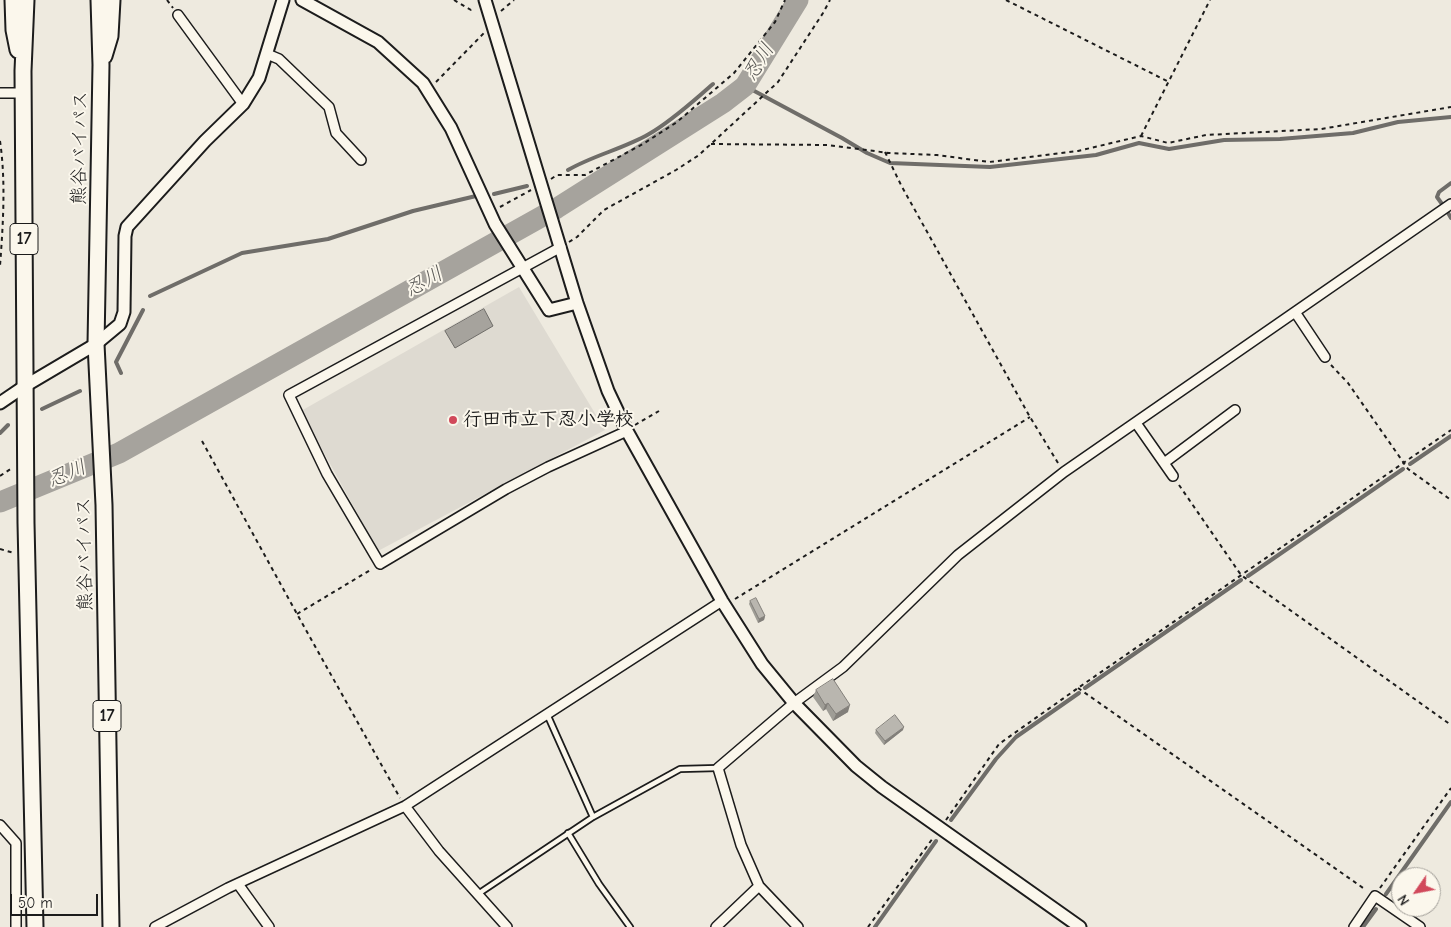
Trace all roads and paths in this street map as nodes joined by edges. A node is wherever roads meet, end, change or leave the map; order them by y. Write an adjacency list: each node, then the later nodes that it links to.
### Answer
1 (14, 0): 17 (highway, 17)
2 (26, 0): 17 (highway, 17)
3 (99, 0): 16 (highway, 熊谷バイパス / 17)
4 (112, 0): 16 (highway, 17)
5 (283, 0): 15 (street)
6 (302, 0): 19 (street)
7 (454, 0): 13 (path)
8 (514, 0): 13 (path)
9 (785, 0): 29 (path)
10 (830, 0): 26 (path)
11 (1006, 0): 18 (path)
12 (1210, 0): 18 (path)
13 (489, 13): 19 (path); 31 (street)
14 (178, 14): 22 (street)
15 (267, 54): 22 (street); 28 (street)
16 (101, 65): 36 (highway, 熊谷バイパス / 17)
17 (23, 71): 21 (highway, 17)
18 (1169, 82): 24 (path)
19 (428, 91): 32 (street)
20 (0, 93): 21 (street)
21 (23, 93): 38 (highway, 17)
22 (243, 104): 36 (street)
23 (1451, 107): 24 (path)
24 (1141, 136): 27 (path)
25 (0, 141): 33 (path)
26 (712, 144): 27 (path); 31 (path)
27 (885, 152): 42 (path)
28 (361, 160)
29 (585, 175)
30 (1451, 204): 35 (street)
31 (561, 247): 32 (street); 34 (street)
32 (521, 265): 34 (street); 52 (street)
33 (0, 266)
34 (577, 303): 44 (street)
35 (1294, 312): 37 (street); 43 (street)
36 (96, 344): 38 (street); 73 (highway, 熊谷バイパス / 17)
37 (1324, 357): 48 (path)
38 (25, 386): 39 (street); 72 (highway, 17)
39 (0, 403)
40 (1235, 410): 47 (street)
41 (659, 411): 44 (path)
42 (1030, 417): 49 (path); 54 (path)
43 (1136, 422): 47 (street); 49 (street)
44 (631, 428): 52 (street); 54 (street)
45 (1451, 430): 48 (path)
46 (202, 441): 55 (path)
47 (1164, 463): 50 (street)
48 (1404, 463): 51 (path); 53 (path)
49 (1064, 472): 57 (street)
50 (1173, 476): 53 (path)
51 (1451, 500)
52 (380, 564): 55 (path)
53 (1241, 575): 56 (path); 59 (path)
54 (723, 604): 57 (street); 58 (street)
55 (297, 614): 62 (path)
56 (1078, 688): 65 (path); 70 (path)
57 (794, 703): 60 (street); 65 (street)
58 (547, 714): 62 (street); 63 (lane)
59 (1451, 725)
60 (718, 768): 63 (lane); 68 (street)
61 (1451, 788): 70 (path)
62 (405, 806): 67 (street); 69 (street)
63 (593, 817): 66 (lane)
64 (0, 825): 71 (street)
65 (940, 828): 80 (path); 81 (street)
66 (568, 833): 69 (lane); 77 (lane)
67 (238, 884): 74 (street); 75 (street)
68 (759, 886): 78 (street); 79 (street)
69 (478, 894): 76 (street)
70 (1375, 896): 82 (street); 83 (street)
71 (16, 927)
72 (35, 927)
73 (111, 927)
74 (155, 927)
75 (269, 927)
76 (506, 927)
77 (630, 927)
78 (716, 927)
79 (798, 927)
80 (868, 927)
81 (1080, 927)
82 (1354, 927)
83 (1420, 927)

